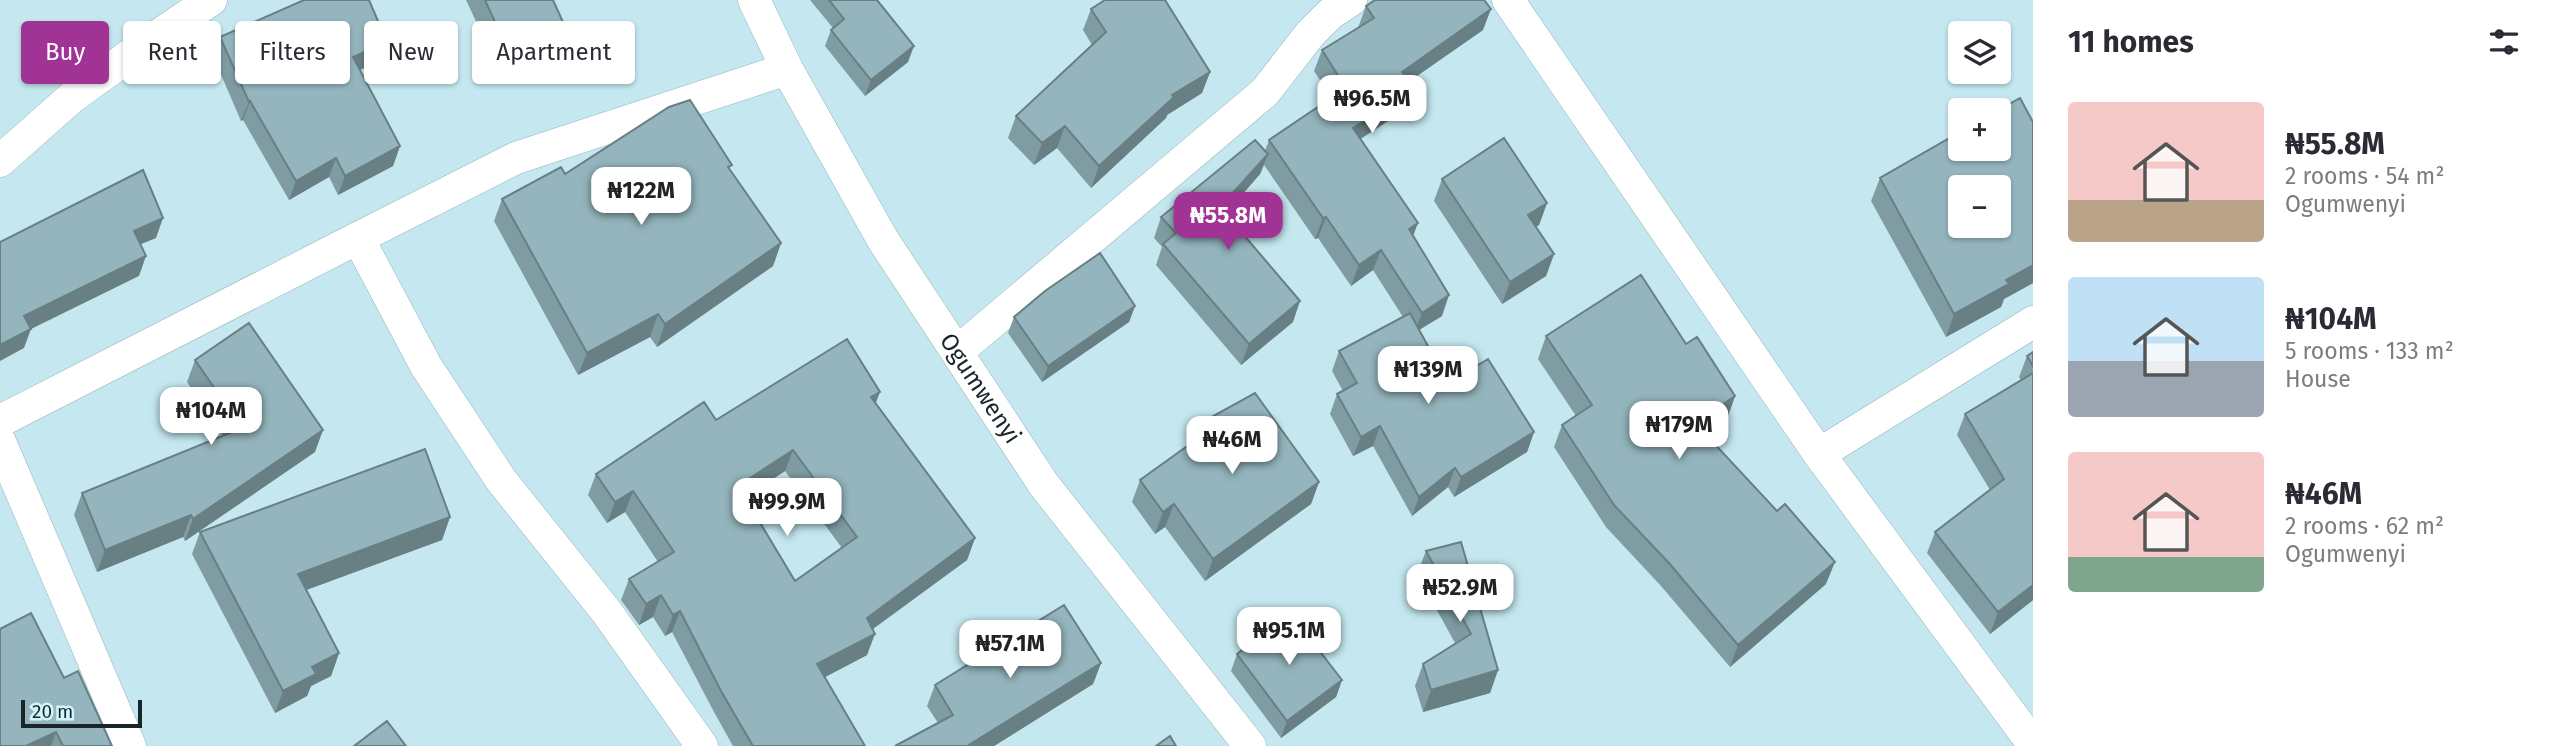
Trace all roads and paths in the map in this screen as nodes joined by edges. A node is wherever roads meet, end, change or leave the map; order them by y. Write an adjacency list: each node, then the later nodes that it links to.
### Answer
1 (211, 0): 6 (street)
2 (754, 0): 5 (street, Ogumwenyi)
3 (1351, 0): 9 (street)
4 (1508, 0): 12 (street)
5 (787, 69): 7 (street); 9 (street, Ogumwenyi)
6 (0, 161)
7 (358, 238): 10 (street); 15 (street)
8 (2033, 322): 12 (street)
9 (957, 352): 16 (street, Ogumwenyi)
10 (0, 421)
11 (0, 442): 14 (street)
12 (1819, 454): 13 (street)
13 (2033, 744)
14 (130, 746)
15 (702, 746)
16 (1250, 746)

